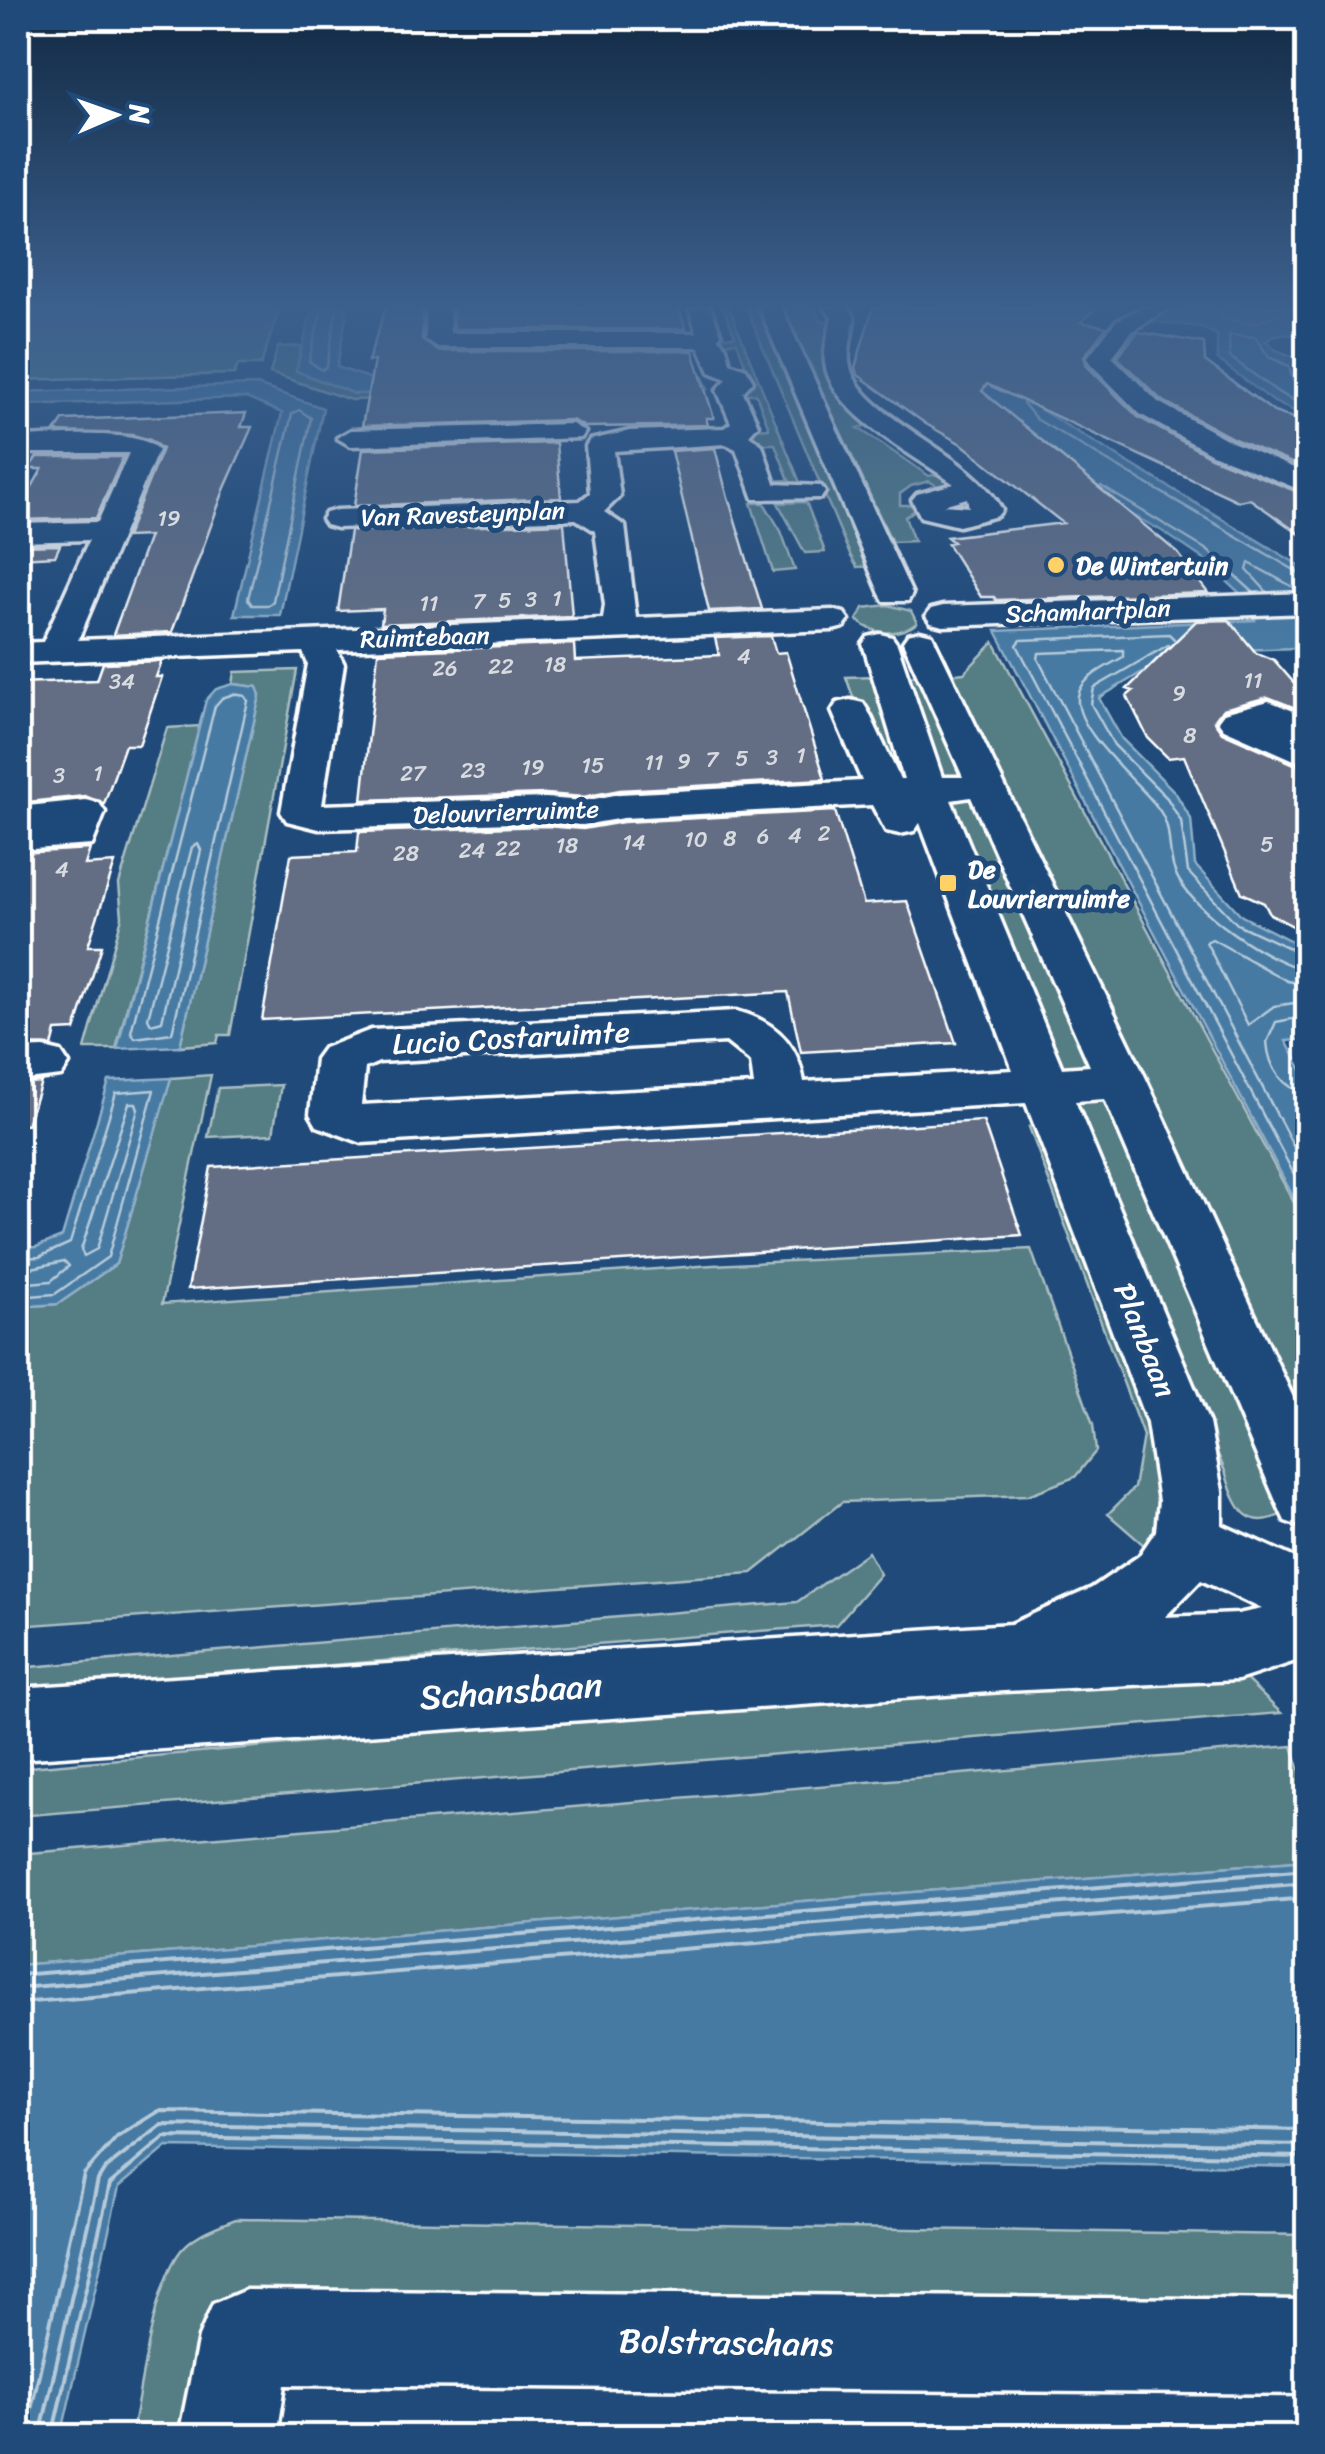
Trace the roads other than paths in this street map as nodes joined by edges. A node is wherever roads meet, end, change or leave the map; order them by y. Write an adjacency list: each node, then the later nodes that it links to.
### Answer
1 (743, 422): 6 (street)
2 (820, 422): 16 (street)
3 (882, 422): 10 (street)
4 (1173, 422): 9 (street)
5 (572, 432): 7 (street)
6 (732, 436): 11 (street, Van Ravesteynplan); 13 (street)
7 (351, 438)
8 (18, 445): 14 (street)
9 (1308, 485)
10 (972, 488)
11 (588, 510): 12 (street, Van Ravesteynplan); 19 (street, Van Ravesteynplan)
12 (338, 519)
13 (825, 524)
14 (108, 530): 15 (street); 22 (street)
15 (18, 533)
16 (896, 594): 18 (street); 20 (street)
17 (1308, 603): 20 (street, Schamhartplan)
18 (832, 620): 19 (street, Ruimtebaan); 20 (street)
19 (618, 629): 21 (street, Ruimtebaan)
20 (914, 634): 27 (street); 28 (street, Planbaan)
21 (315, 641): 22 (street, Ruimtebaan); 28 (street, Delouvrierruimte)
22 (56, 652): 23 (street, Ruimtebaan)
23 (18, 653)
24 (850, 711): 28 (street)
25 (1308, 732): 26 (street)
26 (1308, 755)
27 (986, 786): 28 (street, Delouvrierruimte); 32 (street)
28 (907, 791): 31 (street); 33 (street, Planbaan)
29 (18, 824): 30 (street)
30 (18, 838)
31 (921, 868)
32 (1122, 1082): 33 (street, Lucio Costaruimte); 35 (street)
33 (1044, 1086): 34 (street, Lucio Costaruimte); 36 (street, Planbaan)
34 (781, 1099): 34 (street, Lucio Costaruimte)
35 (1308, 1502)
36 (1187, 1541): 37 (street); 39 (street, Planbaan)
37 (1308, 1597)
38 (1308, 1615): 39 (street)
39 (1004, 1658): 40 (street, Schansbaan)
40 (18, 1724)
41 (1308, 2347): 42 (street, Bolstraschans)
42 (228, 2436)

